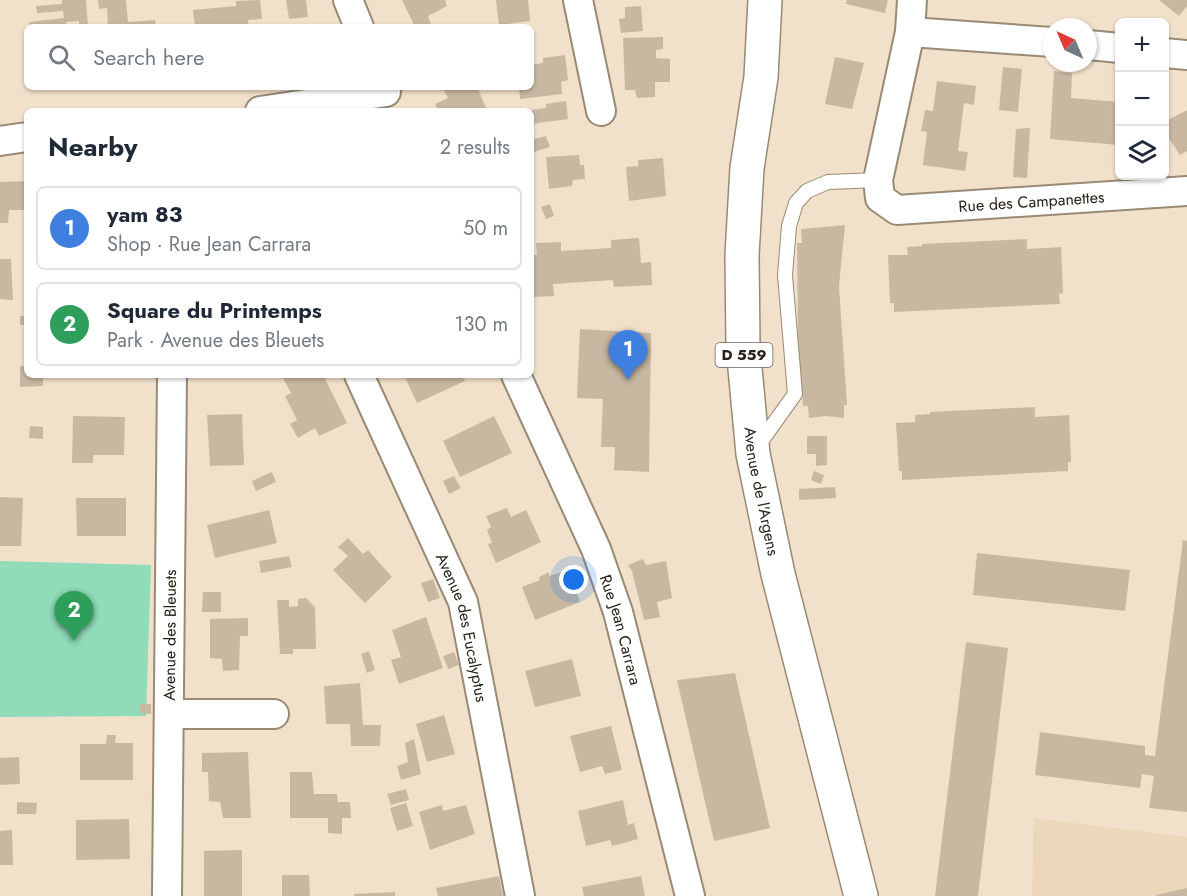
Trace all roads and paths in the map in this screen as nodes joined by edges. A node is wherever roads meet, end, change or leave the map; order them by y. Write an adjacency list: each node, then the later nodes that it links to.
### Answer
1 (348, 0): 6 (street)
2 (578, 0): 16 (street)
3 (765, 0): 13 (main road, Avenue de l'Argens / D 559)
4 (781, 0): 13 (main road, Avenue de l'Argens / D 559)
5 (912, 0): 7 (street)
6 (358, 24)
7 (910, 32): 8 (street); 19 (street)
8 (1043, 41)
9 (1097, 46): 10 (street)
10 (1115, 48)
11 (1169, 53): 12 (street)
12 (1187, 55)
13 (761, 77): 24 (main road, Avenue de l'Argens / D 559)
14 (388, 97): 15 (street)
15 (287, 108)
16 (601, 111)
17 (24, 137): 18 (street)
18 (0, 141)
19 (879, 189): 20 (street, Rue des Campanettes); 24 (lane)
20 (1187, 191)
21 (172, 378): 25 (street, Avenue des Bleuets)
22 (360, 378): 28 (street, Avenue des Eucalyptus)
23 (517, 378): 29 (street, Rue Jean Carrara)
24 (753, 454): 30 (main road, Avenue de l'Argens / D 559)
25 (169, 714): 26 (street); 27 (street, Avenue des Bleuets)
26 (274, 714)
27 (167, 896)
28 (520, 896)
29 (690, 896)
30 (861, 896)

